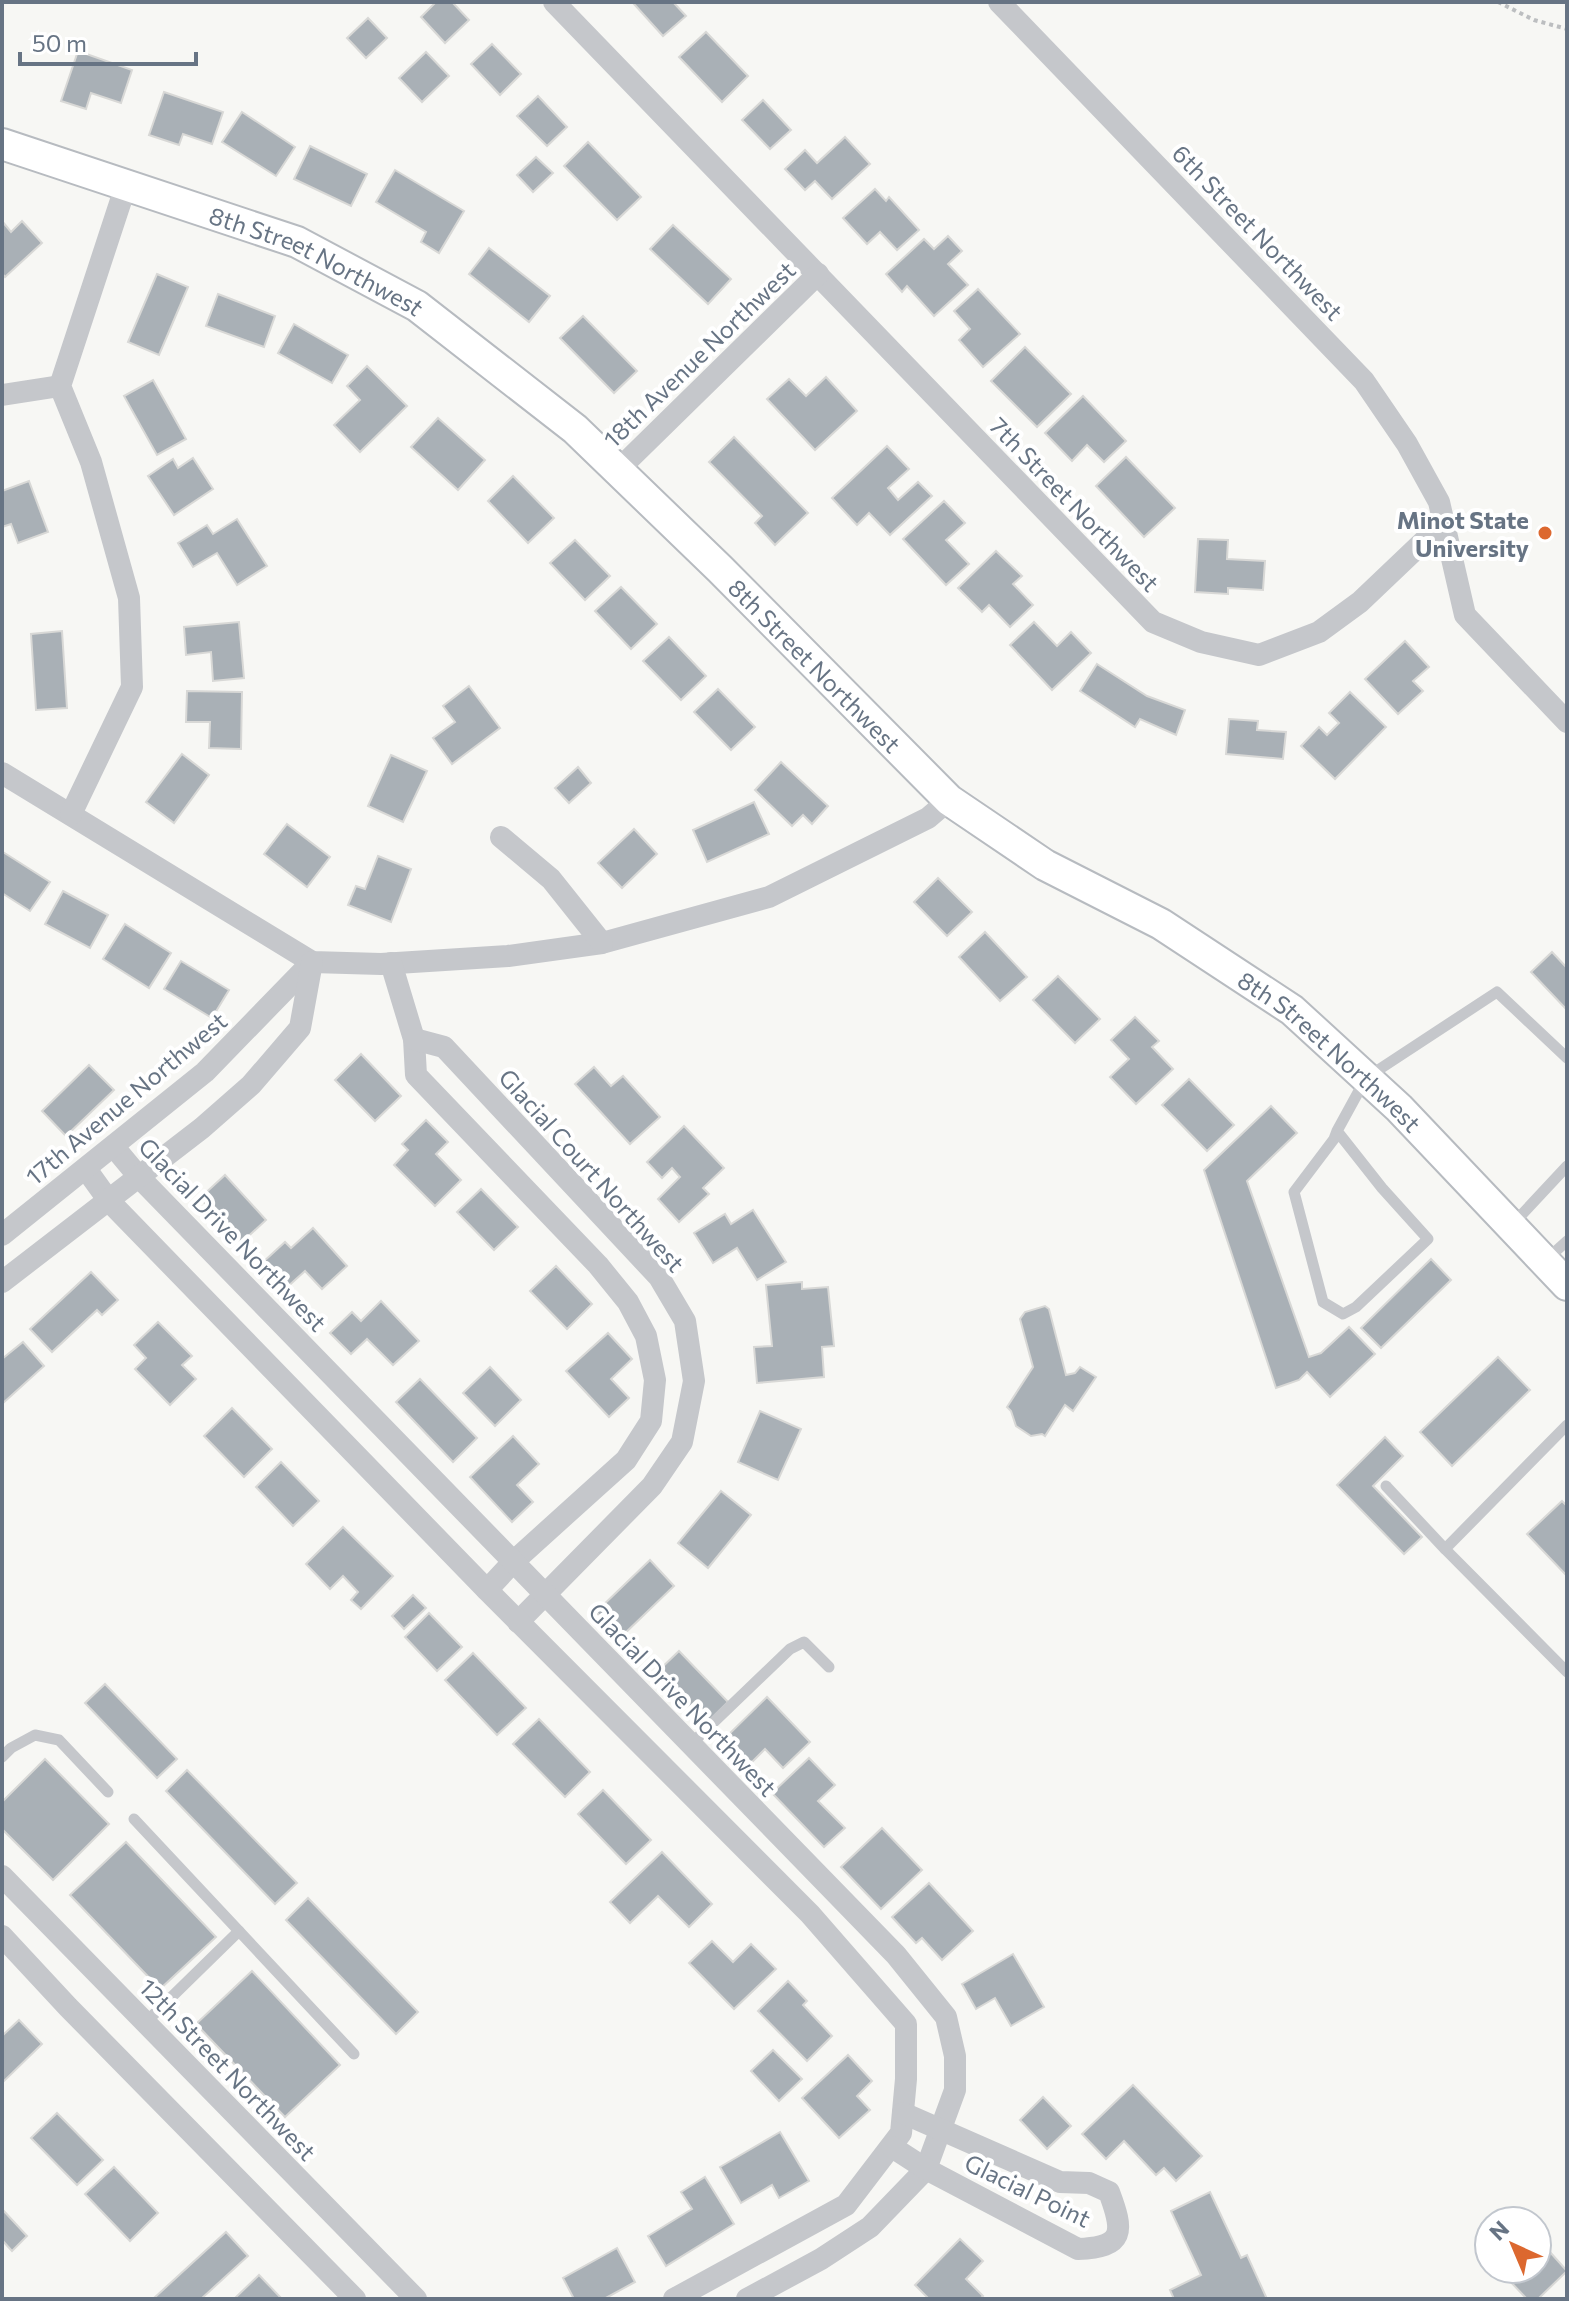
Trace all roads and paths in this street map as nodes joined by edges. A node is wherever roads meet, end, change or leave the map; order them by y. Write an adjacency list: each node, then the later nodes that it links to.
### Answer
1 (554, 2): 7 (street, 7th Street Northwest)
2 (999, 2): 11 (street, 6th Street Northwest)
3 (1498, 2): 4 (path)
4 (1567, 29)
5 (2, 144): 6 (street, 8th Street Northwest)
6 (126, 185): 8 (street); 10 (street, 8th Street Northwest)
7 (818, 274): 10 (street, 18th Avenue Northwest); 11 (street, 7th Street Northwest)
8 (60, 386): 9 (street); 15 (street)
9 (2, 395)
10 (617, 471): 14 (street, 8th Street Northwest)
11 (1443, 523): 12 (street)
12 (1567, 722)
13 (2, 773): 15 (street)
14 (949, 800): 17 (street); 22 (street, 8th Street Northwest)
15 (71, 814): 18 (street)
16 (501, 837): 17 (street)
17 (602, 943): 19 (street)
18 (312, 962): 19 (street); 24 (street, 17th Avenue Northwest); 27 (street)
19 (391, 963): 20 (street)
20 (414, 1039): 37 (street); 39 (street, Glacial Court Northwest)
21 (1567, 1058): 22 (lane)
22 (1366, 1078): 23 (lane); 29 (street, 8th Street Northwest)
23 (1337, 1131): 23 (lane)
24 (114, 1147): 26 (street, 17th Avenue Northwest); 27 (street, Glacial Drive Northwest)
25 (1567, 1166): 29 (lane)
26 (86, 1169): 28 (street); 30 (street, 17th Avenue Northwest)
27 (139, 1177): 28 (street); 37 (street, Glacial Drive Northwest)
28 (109, 1201): 32 (street); 38 (street)
29 (1512, 1225): 31 (street, 8th Street Northwest)
30 (2, 1235)
31 (1556, 1251): 33 (street, 8th Street Northwest)
32 (2, 1282)
33 (1567, 1285)
34 (1567, 1425): 36 (lane)
35 (1386, 1486): 36 (lane)
36 (1445, 1549): 42 (lane)
37 (513, 1562): 38 (street); 39 (street, Glacial Drive Northwest)
38 (487, 1590): 40 (street)
39 (544, 1593): 40 (street, Glacial Court Northwest); 43 (street, Glacial Drive Northwest)
40 (518, 1622): 52 (street)
41 (829, 1667): 43 (lane)
42 (1567, 1672)
43 (691, 1744): 53 (street, Glacial Drive Northwest)
44 (2, 1757): 45 (lane)
45 (108, 1792)
46 (134, 1819): 48 (lane)
47 (2, 1876): 50 (street, 12th Street Northwest)
48 (239, 1931): 50 (lane); 51 (lane)
49 (2, 1936): 56 (street)
50 (146, 2022): 57 (street, 12th Street Northwest)
51 (354, 2054)
52 (903, 2113): 53 (street, Glacial Point); 54 (street)
53 (940, 2130): 55 (street, Glacial Drive Northwest); 55 (street, Glacial Point)
54 (892, 2147): 55 (street, Glacial Point); 58 (street)
55 (926, 2169): 59 (street, Glacial Drive Northwest)
56 (355, 2299)
57 (416, 2299)
58 (674, 2299)
59 (747, 2299)

